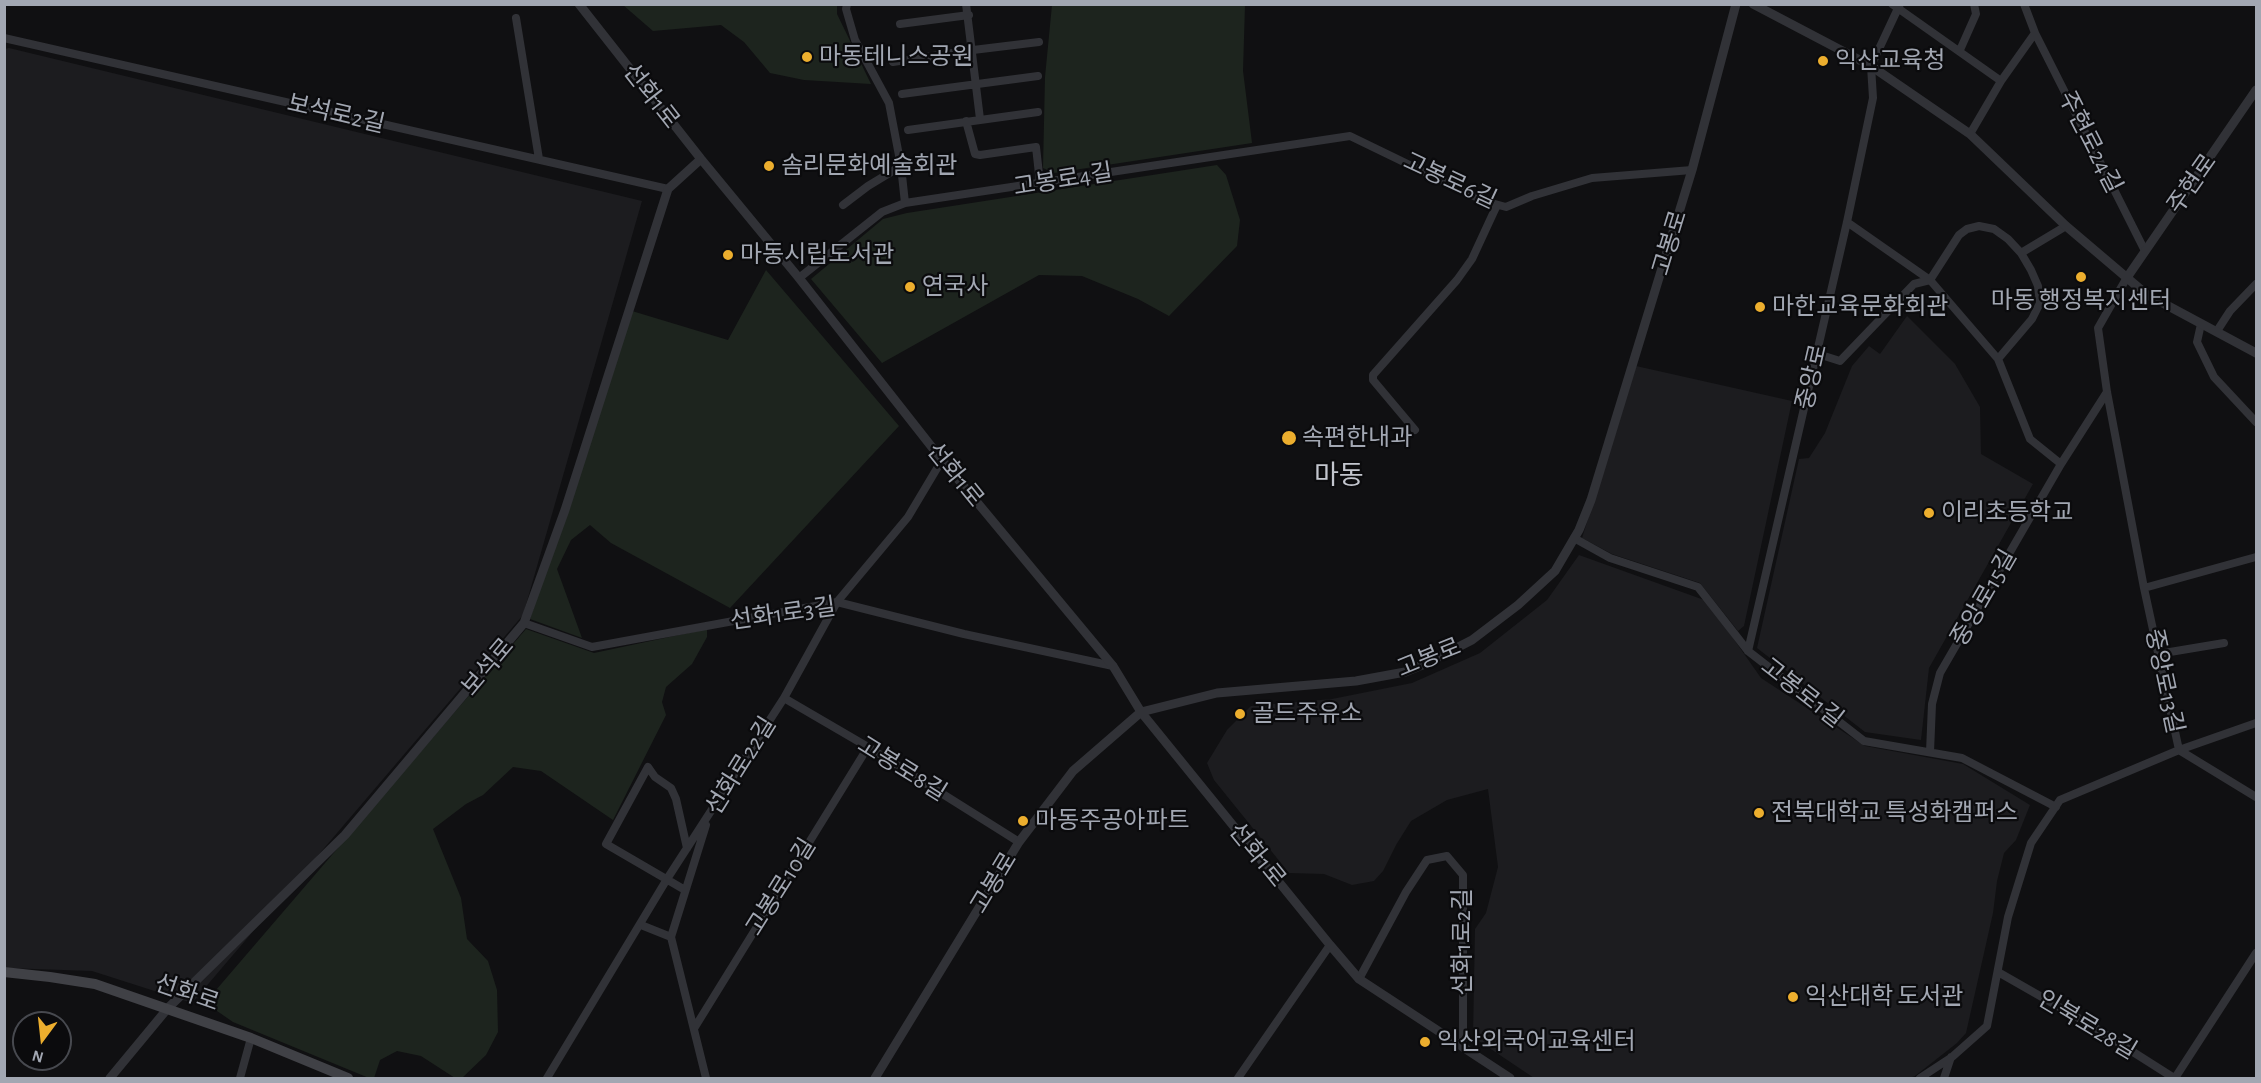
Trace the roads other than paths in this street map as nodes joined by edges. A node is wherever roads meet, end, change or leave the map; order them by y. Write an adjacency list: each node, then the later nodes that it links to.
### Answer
1 (579, 4): 31 (street, 선화1로)
2 (847, 4): 32 (street)
3 (966, 4): 9 (street)
4 (1736, 4): 33 (street, 고봉로)
5 (1753, 4): 18 (street)
6 (1974, 4): 16 (street)
7 (2028, 5): 12 (street, 주현로24길)
8 (1897, 6): 16 (street); 18 (street)
9 (969, 15): 11 (street); 15 (street)
10 (516, 18): 30 (street)
11 (900, 24)
12 (2036, 33): 20 (street); 41 (street, 주현로24길)
13 (4, 38): 30 (street, 보석로2길)
14 (1039, 42): 15 (street)
15 (973, 50): 17 (street); 21 (street)
16 (1960, 50): 20 (street)
17 (893, 62)
18 (1871, 66): 28 (street); 39 (street, 중앙로)
19 (1038, 76): 21 (street)
20 (2001, 81): 28 (street)
21 (976, 82): 23 (street); 25 (street)
22 (2256, 90): 41 (street, 주현로)
23 (902, 94)
24 (1038, 112): 25 (street)
25 (980, 119): 26 (street)
26 (966, 121): 27 (street); 34 (street)
27 (908, 130)
28 (1970, 134): 40 (street)
29 (1350, 136): 34 (street, 고봉로4길); 38 (street, 고봉로6길)
30 (539, 159): 35 (street, 보석로2길)
31 (701, 159): 35 (street); 43 (street, 선화1로)
32 (901, 166): 36 (street); 37 (street)
33 (1692, 170): 38 (street, 고봉로6길); 57 (street, 고봉로)
34 (1040, 183): 36 (street, 고봉로4길)
35 (668, 189): 61 (street, 보석로)
36 (905, 204): 43 (street, 고봉로4길)
37 (843, 205)
38 (1497, 205): 54 (street)
39 (1847, 222): 45 (street); 50 (street, 중앙로)
40 (2066, 226): 42 (street); 44 (street)
41 (2145, 251): 44 (street, 주현로)
42 (2021, 253): 45 (street); 51 (street)
43 (799, 278): 55 (street, 선화1로)
44 (2126, 279): 47 (street); 52 (street, 중앙로13길)
45 (1930, 280): 50 (street); 51 (street)
46 (2256, 284): 48 (street)
47 (2201, 324): 48 (street); 53 (street)
48 (2217, 332): 49 (street)
49 (2256, 353)
50 (1818, 354): 63 (street, 중앙로)
51 (1998, 359): 56 (street)
52 (2107, 392): 56 (street, 중앙로15길); 59 (street, 중앙로13길)
53 (2256, 422)
54 (1415, 430)
55 (942, 460): 60 (street, 선화로22길); 65 (street, 선화1로)
56 (2061, 464): 71 (street, 중앙로15길)
57 (1574, 538): 63 (street, 고봉로1길); 67 (street, 고봉로)
58 (2256, 557): 59 (street)
59 (2144, 588): 64 (street, 중앙로13길)
60 (837, 602): 61 (street, 선화1로3길); 65 (street, 선화1로3길); 66 (street, 선화로22길)
61 (524, 623): 86 (street, 보석로)
62 (2224, 643): 64 (street)
63 (1748, 651): 71 (street, 고봉로1길)
64 (2158, 654): 70 (street, 중앙로13길)
65 (1113, 666): 67 (street, 선화1로)
66 (784, 698): 69 (street, 고봉로8길); 74 (street, 선화로22길)
67 (1141, 712): 75 (street, 고봉로); 81 (street, 선화1로)
68 (2256, 723): 70 (street)
69 (868, 747): 75 (street, 고봉로8길); 87 (street, 고봉로10길)
70 (2179, 750): 72 (street); 73 (street, 중앙로13길)
71 (1930, 752): 73 (street, 고봉로1길)
72 (2256, 797)
73 (2056, 807): 84 (street, 중앙로13길)
74 (708, 818): 76 (street, 선화로22길); 78 (street)
75 (1019, 842): 96 (street, 고봉로)
76 (687, 848): 77 (street, 선화로22길); 77 (street)
77 (667, 879): 78 (street); 79 (street, 선화로22길)
78 (685, 891): 80 (street)
79 (641, 925): 80 (street); 94 (street, 선화로22길)
80 (671, 937): 87 (street)
81 (1330, 945): 85 (street, 선화1로); 97 (street)
82 (2256, 953): 101 (street)
83 (4, 972): 86 (main road, 선화로)
84 (1998, 972): 90 (street, 중앙로13길); 101 (street, 인북로28길)
85 (1359, 979): 89 (street, 선화1로); 89 (street, 선화1로2길)
86 (168, 1008): 88 (main road, 선화로); 91 (street, 보석로)
87 (695, 1027): 95 (street)
88 (251, 1038): 92 (street); 93 (main road, 선화로)
89 (1463, 1047): 98 (street, 선화1로)
90 (1952, 1057): 99 (street, 중앙로13길); 100 (street)
91 (110, 1078)
92 (240, 1078)
93 (348, 1078)
94 (547, 1078)
95 (706, 1078)
96 (875, 1078)
97 (1238, 1078)
98 (1510, 1078)
99 (1920, 1078)
100 (1944, 1078)
101 (2175, 1078)

